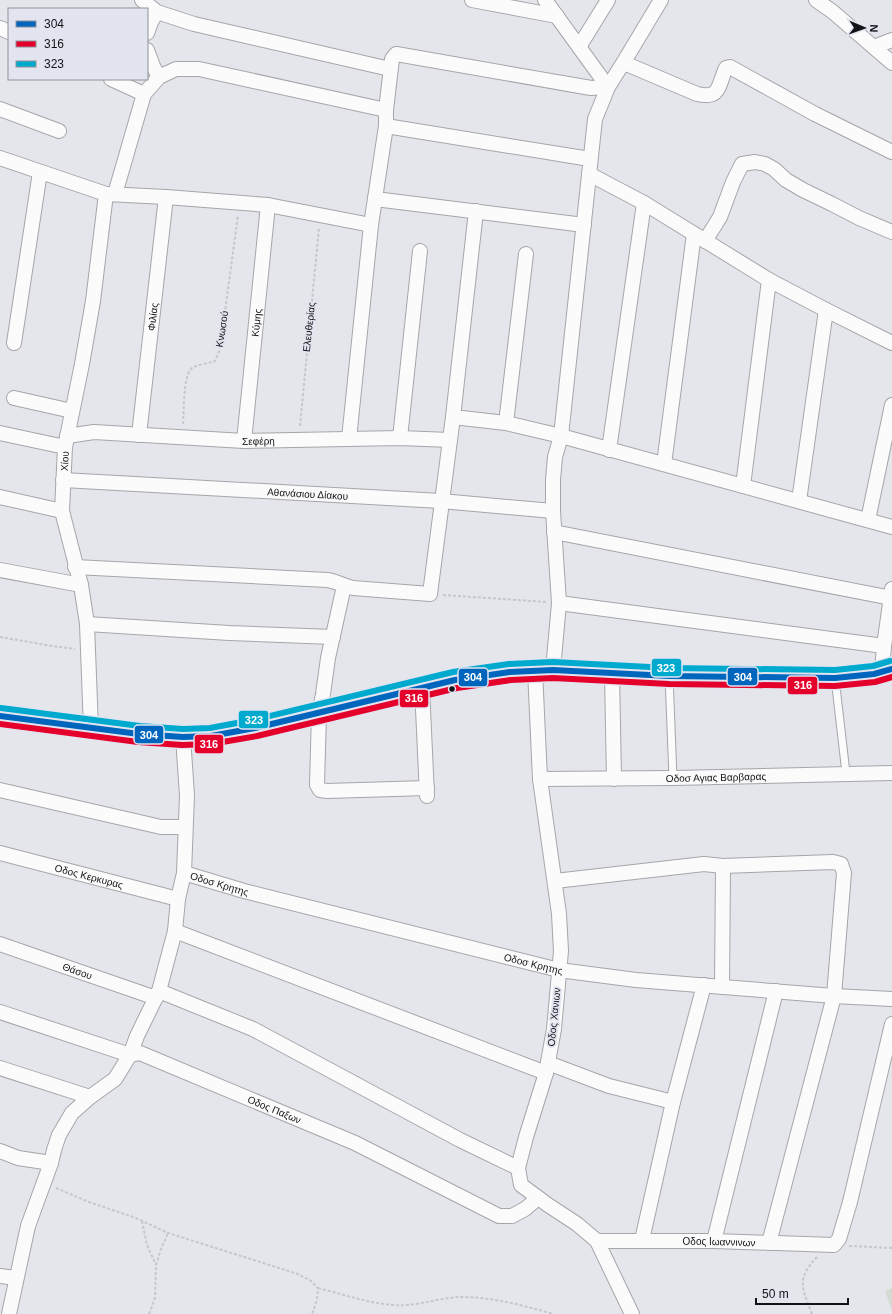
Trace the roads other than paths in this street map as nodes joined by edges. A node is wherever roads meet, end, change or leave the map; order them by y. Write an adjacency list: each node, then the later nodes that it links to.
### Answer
1 (142, 0): 7 (street)
2 (472, 0): 8 (street)
3 (545, 0): 8 (street)
4 (608, 0): 12 (street)
5 (661, 0): 14 (street, Οδος Χανιων)
6 (816, 0): 11 (street)
7 (157, 12): 9 (street); 16 (street)
8 (556, 16): 12 (street)
9 (148, 30)
10 (892, 40): 11 (street)
11 (874, 47): 15 (street)
12 (579, 48): 19 (street)
13 (148, 53): 17 (street)
14 (624, 63): 19 (street, Οδος Χανιων); 25 (street)
15 (892, 63)
16 (390, 69): 19 (street); 22 (street)
17 (160, 77): 20 (street); 22 (street)
18 (113, 80): 20 (street)
19 (608, 87): 27 (street, Οδος Χανιων)
20 (144, 94): 30 (street, Χίου)
21 (0, 109): 24 (street)
22 (386, 110): 23 (street)
23 (386, 126): 27 (street); 32 (street)
24 (59, 131)
25 (892, 152)
26 (0, 158): 28 (street)
27 (590, 159): 29 (street, Οδος Χανιων)
28 (40, 172): 30 (street); 44 (street)
29 (589, 174): 33 (street); 37 (street, Οδος Χανιων)
30 (110, 194): 31 (street); 48 (street, Χίου)
31 (166, 197): 34 (street); 52 (street, Φιλίας)
32 (375, 199): 35 (street); 36 (street)
33 (644, 203): 39 (street); 59 (street)
34 (268, 205): 36 (street); 57 (street, Κύμης)
35 (476, 211): 37 (street); 49 (street)
36 (371, 225): 55 (street)
37 (584, 225): 53 (street, Οδος Χανιων)
38 (892, 232): 39 (street)
39 (699, 237): 42 (street); 60 (street)
40 (420, 251): 54 (street)
41 (526, 254): 50 (street)
42 (769, 280): 43 (street); 62 (street)
43 (826, 310): 45 (street); 65 (street)
44 (14, 343)
45 (892, 343)
46 (14, 398): 48 (street)
47 (892, 405): 68 (street)
48 (72, 411): 58 (street, Χίου)
49 (453, 417): 50 (street); 56 (street)
50 (506, 423): 53 (street)
51 (0, 433): 58 (street)
52 (139, 436): 57 (street, Σεφέρη); 58 (street, Σεφέρη)
53 (561, 436): 59 (street); 67 (street, Οδος Χανιων)
54 (400, 438): 55 (street, Σεφέρη); 56 (street, Σεφέρη)
55 (349, 439): 57 (street, Σεφέρη)
56 (450, 440): 64 (street)
57 (244, 441)
58 (66, 442): 61 (street, Χίου)
59 (609, 450): 60 (street)
60 (664, 464): 62 (street)
61 (63, 480): 64 (street, Αθανάσιου Δίακου); 66 (street, Χίου)
62 (743, 486): 65 (street)
63 (0, 497): 66 (street)
64 (441, 501): 67 (street, Αθανάσιου Δίακου); 74 (street)
65 (799, 501): 68 (street)
66 (62, 511): 71 (street, Χίου)
67 (552, 511): 70 (street, Οδος Χανιων)
68 (868, 520): 69 (street)
69 (892, 527)
70 (554, 532): 75 (street); 76 (street, Οδος Χανιων)
71 (75, 567): 73 (street, Χίου); 74 (street)
72 (0, 570): 73 (street)
73 (81, 585): 77 (street, Χίου)
74 (344, 586): 78 (street)
75 (891, 593): 79 (street)
76 (559, 603): 79 (street); 80 (street, Οδος Χανιων)
77 (88, 624): 78 (street); 88 (street, Χίου)
78 (333, 637): 86 (street)
79 (884, 646): 81 (street)
80 (544, 670): 82 (main road); 85 (main road); 94 (street, Οδος Χανιων)
81 (887, 670): 84 (main road)
82 (612, 674): 83 (main road); 92 (street)
83 (669, 676): 84 (main road); 93 (lane)
84 (835, 678): 90 (lane)
85 (422, 687): 86 (main road); 86 (street)
86 (319, 714): 89 (main road)
87 (0, 716): 88 (main road)
88 (91, 729): 89 (main road)
89 (183, 737): 96 (street)
90 (846, 773): 91 (street, Οδοσ Αγιας Βαρβαρας); 93 (street, Οδοσ Αγιας Βαρβαρας)
91 (892, 773)
92 (614, 778): 93 (street, Οδοσ Αγιας Βαρβαρας); 94 (street, Οδοσ Αγιας Βαρβαρας)
93 (673, 778)
94 (540, 779): 100 (street, Οδος Χανιων)
95 (0, 790): 96 (street)
96 (185, 826): 99 (street)
97 (0, 853): 101 (street, Οδος Κερκυρας)
98 (723, 866): 100 (street); 106 (street); 109 (street)
99 (184, 873): 101 (street); 104 (street, Οδοσ Κρητης)
100 (554, 881): 104 (street, Οδος Χανιων)
101 (178, 899): 102 (street)
102 (175, 931): 108 (street); 115 (street)
103 (0, 944): 108 (street, Θάσου)
104 (559, 970): 105 (street, Οδοσ Κρητης); 115 (street, Οδος Χανιων)
105 (704, 985): 106 (street, Οδοσ Κρητης); 117 (street)
106 (722, 987): 107 (street, Οδοσ Κρητης)
107 (776, 991): 109 (street, Οδοσ Κρητης); 124 (street)
108 (157, 994): 113 (street); 120 (street, Θάσου)
109 (834, 996): 110 (street, Οδοσ Κρητης); 125 (street)
110 (892, 999)
111 (0, 1012): 113 (street, Οδος Παξων)
112 (892, 1024): 125 (street, Οδος Ιωαννινων)
113 (130, 1055): 116 (street); 121 (street, Οδος Παξων)
114 (0, 1068): 116 (street)
115 (547, 1068): 117 (street); 120 (street, Οδος Χανιων)
116 (90, 1097): 119 (street)
117 (673, 1102): 122 (street)
118 (0, 1151): 119 (street)
119 (51, 1163): 127 (street)
120 (518, 1168): 121 (street)
121 (538, 1198): 123 (street)
122 (642, 1240): 123 (street, Οδος Ιωαννινων); 124 (street, Οδος Ιωαννινων)
123 (596, 1241): 129 (street)
124 (714, 1241): 125 (street, Οδος Ιωαννινων)
125 (769, 1243)
126 (0, 1276): 127 (street)
127 (16, 1278): 128 (street)
128 (9, 1314)
129 (632, 1314)

